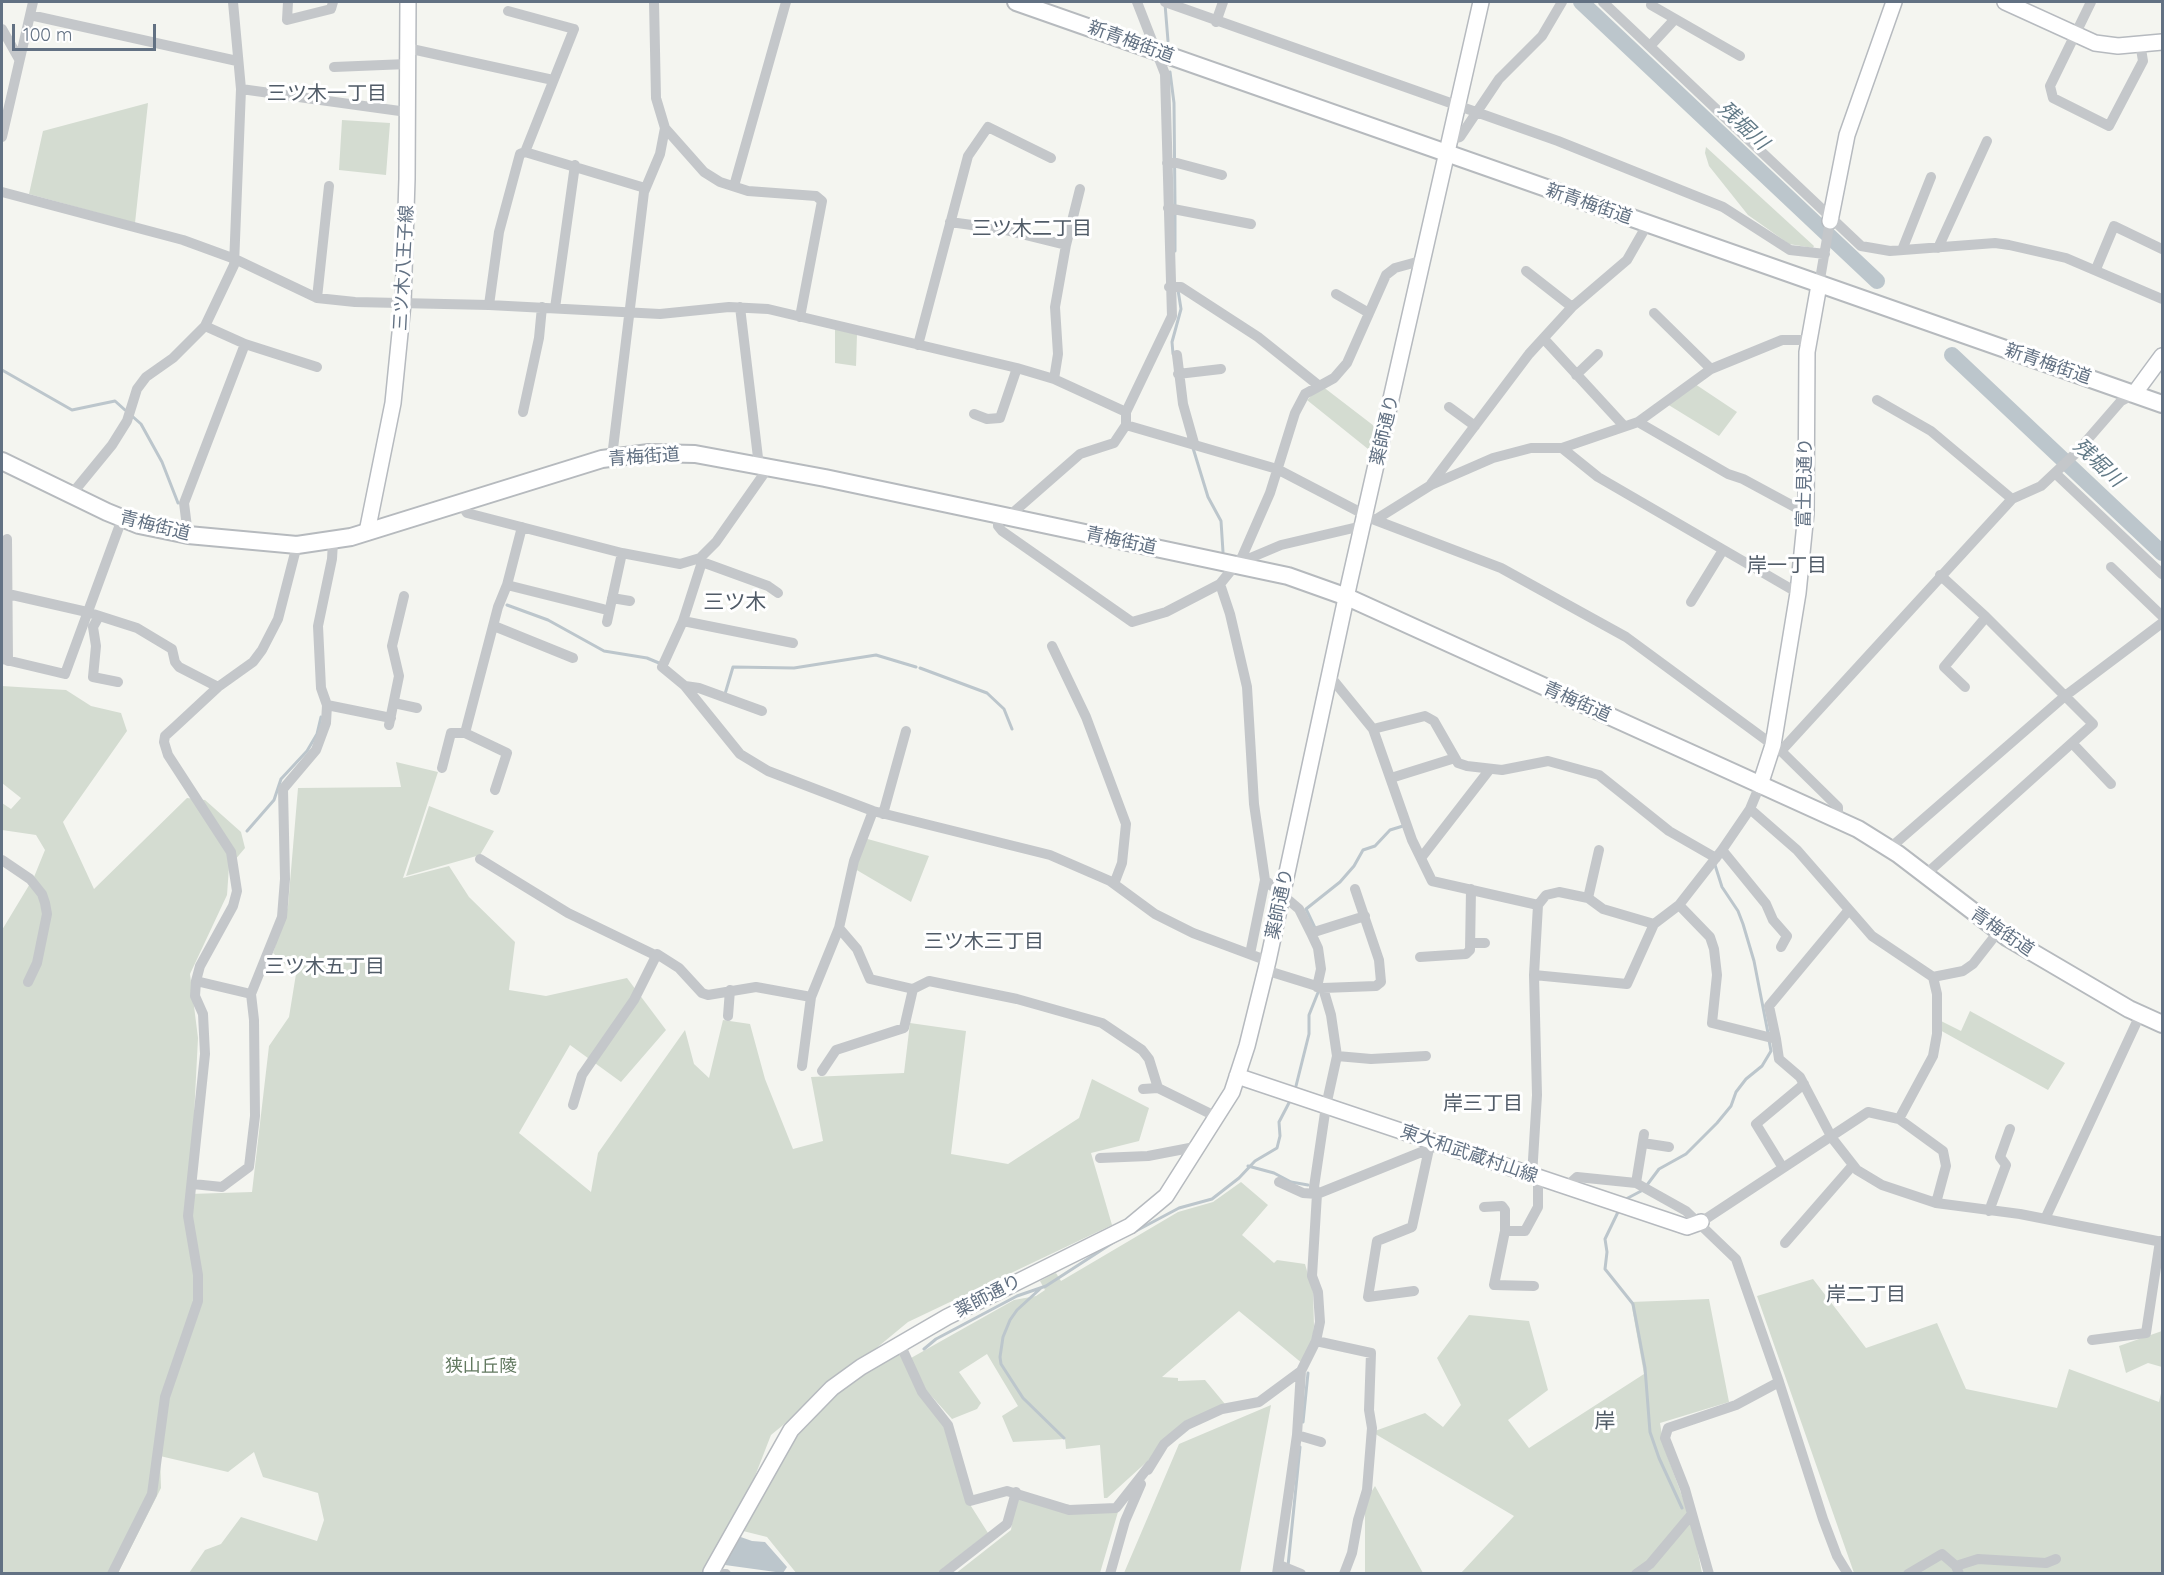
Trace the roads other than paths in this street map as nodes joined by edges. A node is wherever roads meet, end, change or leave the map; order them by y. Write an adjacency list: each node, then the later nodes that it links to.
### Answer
1 (33, 2): 20 (street)
2 (233, 2): 32 (street)
3 (288, 2): 4 (street)
4 (333, 2)
5 (408, 2): 28 (street, 三ツ木八王子線)
6 (654, 2): 41 (street)
7 (786, 2): 52 (street)
8 (1016, 2): 29 (main road, 新青梅街道)
9 (1137, 2): 29 (street)
10 (1167, 2): 22 (street)
11 (1223, 2): 22 (street)
12 (1481, 2): 38 (street, 薬師通り)
13 (1562, 2): 39 (street)
14 (1603, 2): 27 (street)
15 (1894, 2): 57 (street)
16 (2006, 2): 24 (street)
17 (2091, 2): 24 (street)
18 (1651, 5): 21 (street)
19 (508, 11): 35 (street)
20 (30, 15): 31 (street); 32 (street)
21 (1675, 19): 27 (street); 30 (street)
22 (1216, 22): 38 (street)
23 (2, 29): 31 (street)
24 (2076, 34): 26 (street); 26 (street)
25 (2163, 42): 26 (street)
26 (2140, 43)
27 (1650, 46): 57 (street)
28 (407, 48): 33 (street, 三ツ木八王子線); 35 (street)
29 (1159, 52): 44 (main road, 新青梅街道); 47 (street)
30 (1740, 56)
31 (19, 59): 37 (street)
32 (237, 61): 36 (street)
33 (408, 64): 34 (street); 40 (street, 三ツ木八王子線)
34 (334, 67)
35 (553, 80): 45 (street)
36 (241, 89): 40 (street); 66 (street)
37 (5, 101): 42 (street)
38 (1459, 104): 39 (street); 44 (street, 薬師通り)
39 (1476, 110): 44 (street); 65 (street)
40 (407, 112): 75 (street, 三ツ木八王子線)
41 (665, 128): 52 (street); 53 (street)
42 (2, 137)
43 (1988, 141): 62 (street)
44 (1449, 147): 60 (main road, 新青梅街道); 67 (street, 薬師通り)
45 (525, 153): 48 (street); 76 (street)
46 (1051, 158): 58 (street)
47 (1172, 163): 49 (street); 56 (street)
48 (575, 165): 53 (street); 80 (street)
49 (1222, 175)
50 (1931, 177): 64 (street)
51 (329, 186): 73 (street)
52 (734, 186): 84 (street)
53 (645, 188): 81 (street)
54 (1080, 189): 61 (street)
55 (2, 192): 66 (street)
56 (1173, 208): 59 (street); 71 (street)
57 (1830, 219): 64 (street); 65 (street)
58 (950, 222): 61 (street); 89 (street)
59 (1251, 224)
60 (1647, 225): 70 (main road, 新青梅街道); 78 (street)
61 (1066, 245): 99 (street)
62 (1938, 248): 64 (street); 68 (street)
63 (2163, 249): 68 (street)
64 (1902, 250)
65 (1825, 253): 70 (street)
66 (235, 259): 73 (street); 85 (street)
67 (1424, 260): 82 (street); 126 (street, 薬師通り)
68 (2096, 269): 74 (street)
69 (1526, 271): 78 (street)
70 (1820, 285): 87 (street, 富士見通り); 101 (main road, 新青梅街道)
71 (1175, 287): 100 (street); 106 (street)
72 (1336, 294): 82 (street)
73 (317, 298): 75 (street)
74 (2163, 299)
75 (404, 303): 76 (street); 128 (street, 三ツ木八王子線)
76 (489, 305): 79 (street)
77 (740, 307): 81 (street); 84 (street); 116 (street)
78 (1572, 307): 86 (street)
79 (542, 308): 80 (street); 105 (street)
80 (555, 308): 81 (street)
81 (629, 312): 114 (street)
82 (1369, 313): 100 (street)
83 (1654, 313): 96 (street)
84 (800, 317): 89 (street)
85 (205, 326): 88 (street); 120 (street)
86 (1544, 339): 98 (street); 110 (street)
87 (1808, 340): 96 (street); 123 (street, 富士見通り)
88 (245, 344): 93 (street); 129 (street)
89 (918, 345): 94 (street)
90 (1598, 354): 98 (street)
91 (1177, 355): 97 (street)
92 (2163, 356): 101 (street)
93 (317, 367)
94 (1017, 368): 99 (street); 107 (street)
95 (1221, 369): 97 (street)
96 (1711, 369): 108 (street)
97 (1178, 374): 112 (street)
98 (1576, 375): 111 (street)
99 (1054, 379): 106 (street)
100 (1318, 385): 117 (street)
101 (2134, 394): 103 (main road, 新青梅街道); 118 (street)
102 (1877, 400): 121 (street)
103 (2163, 404)
104 (1449, 407): 110 (street)
105 (523, 412)
106 (1126, 412): 109 (street)
107 (974, 414)
108 (1638, 422): 111 (street); 123 (street)
109 (1126, 425): 112 (street); 124 (street)
110 (1475, 426): 119 (street)
111 (1624, 426): 113 (street)
112 (1191, 443): 117 (street)
113 (1563, 448): 119 (street); 133 (street)
114 (612, 457): 116 (main road, 青梅街道); 122 (main road, 青梅街道)
115 (2, 461): 120 (main road, 青梅街道)
116 (763, 467): 124 (main road, 青梅街道); 135 (street)
117 (1277, 469): 126 (street); 136 (street)
118 (2056, 473): 121 (street); 138 (street)
119 (1431, 485): 126 (street)
120 (71, 495): 125 (main road, 青梅街道)
121 (2012, 499): 139 (street)
122 (459, 502): 127 (street); 128 (main road, 青梅街道)
123 (1806, 513): 143 (street, 富士見通り)
124 (1003, 516): 136 (main road, 青梅街道); 140 (street)
125 (122, 519): 129 (main road, 青梅街道); 151 (street)
126 (1368, 521): 136 (street); 146 (street, 薬師通り); 177 (street)
127 (522, 527): 134 (street); 141 (street)
128 (368, 532): 131 (main road, 青梅街道)
129 (188, 535): 132 (main road, 青梅街道)
130 (7, 539): 144 (street)
131 (333, 542): 132 (main road, 青梅街道); 170 (street)
132 (297, 545): 166 (street)
133 (1723, 549): 143 (street); 149 (street)
134 (622, 553): 135 (street); 147 (street)
135 (701, 560): 142 (street); 155 (street)
136 (1236, 564): 140 (street); 146 (main road, 青梅街道)
137 (2111, 567): 153 (street)
138 (2163, 574)
139 (1940, 575): 154 (street); 177 (street)
140 (1220, 584): 195 (street)
141 (507, 585): 150 (street); 158 (street)
142 (778, 593)
143 (1798, 593): 177 (street, 富士見通り)
144 (8, 594): 151 (street); 162 (street)
145 (404, 596): 169 (street)
146 (1347, 597): 163 (street, 薬師通り); 182 (main road, 青梅街道)
147 (612, 598): 148 (street); 156 (street)
148 (630, 601)
149 (1691, 602)
150 (603, 609)
151 (87, 612): 152 (street); 162 (street)
152 (99, 616): 164 (street); 166 (street)
153 (2163, 616)
154 (1986, 617): 167 (street); 168 (street)
155 (683, 621): 159 (street); 165 (street)
156 (607, 622)
157 (2163, 623): 168 (street)
158 (494, 626): 161 (street); 175 (street)
159 (793, 643)
160 (1052, 646): 196 (street)
161 (573, 658)
162 (5, 660)
163 (1329, 675): 173 (street); 199 (street, 薬師通り)
164 (118, 682)
165 (685, 686): 172 (street); 186 (street)
166 (218, 687): 218 (street)
167 (1965, 687)
168 (2065, 696): 176 (street); 188 (street)
169 (394, 703): 170 (street); 171 (street)
170 (327, 705): 223 (street)
171 (417, 708)
172 (762, 711)
173 (1373, 729): 178 (street); 181 (street)
174 (906, 731): 186 (street)
175 (465, 733): 179 (street); 184 (street)
176 (2072, 743): 183 (street); 194 (street)
177 (1777, 748): 182 (street, 富士見通り); 187 (street)
178 (1455, 758): 180 (street); 181 (street)
179 (442, 768)
180 (1490, 769): 190 (street); 191 (street)
181 (1391, 778): 191 (street)
182 (1760, 784): 185 (street); 187 (main road, 青梅街道)
183 (2111, 784)
184 (495, 790)
185 (1750, 809): 190 (street); 203 (street)
186 (878, 812): 196 (street); 206 (street)
187 (1838, 818): 188 (main road, 青梅街道)
188 (1890, 848): 194 (main road, 青梅街道)
189 (1599, 850): 200 (street)
190 (1719, 854): 202 (street); 211 (street)
191 (1421, 858): 198 (street)
192 (480, 859): 213 (street)
193 (2, 860): 219 (street)
194 (1925, 875): 208 (main road, 青梅街道)
195 (1264, 880): 199 (street); 212 (street)
196 (1114, 884): 212 (street)
197 (1355, 889): 204 (street)
198 (1471, 889): 201 (street); 209 (street)
199 (1282, 892): 207 (street); 215 (street, 薬師通り)
200 (1588, 898): 201 (street); 205 (street)
201 (1538, 905): 216 (street)
202 (1680, 905): 205 (street); 228 (street)
203 (1848, 911): 217 (street); 228 (street)
204 (1365, 916): 207 (street); 220 (street)
205 (1654, 924): 216 (street)
206 (839, 928): 221 (street); 224 (street)
207 (1316, 931): 220 (street)
208 (1998, 932): 217 (street); 225 (main road, 青梅街道)
209 (1470, 943): 210 (street); 214 (street)
210 (1485, 943)
211 (1781, 947)
212 (1250, 954): 215 (street)
213 (657, 956): 222 (street); 237 (street)
214 (1420, 957)
215 (1267, 965): 220 (street); 233 (street, 薬師通り)
216 (1534, 975): 249 (street)
217 (1933, 977): 240 (street)
218 (196, 981): 223 (street); 251 (street)
219 (28, 982)
220 (1320, 987): 229 (street)
221 (913, 989): 232 (street); 235 (street)
222 (730, 990): 224 (street); 226 (street)
223 (251, 994): 251 (street)
224 (811, 997): 231 (street)
225 (2140, 1015): 227 (main road, 青梅街道); 258 (street)
226 (728, 1017)
227 (2163, 1024)
228 (1771, 1038): 234 (street)
229 (1337, 1056): 230 (street); 238 (street)
230 (1426, 1056)
231 (802, 1066)
232 (822, 1071)
233 (1237, 1076): 238 (street, 東大和武蔵村山線); 239 (street, 薬師通り)
234 (1804, 1084): 242 (street); 248 (street)
235 (1158, 1088): 236 (street); 239 (street)
236 (1143, 1089)
237 (573, 1105)
238 (1326, 1106): 244 (street, 東大和武蔵村山線); 254 (street)
239 (1217, 1118): 243 (street, 薬師通り)
240 (1899, 1119): 242 (street); 255 (street)
241 (2010, 1129): 257 (street)
242 (1832, 1138): 247 (street); 248 (street)
243 (1200, 1146): 246 (street); 267 (street, 薬師通り)
244 (1434, 1147): 249 (street, 東大和武蔵村山線); 254 (street); 264 (street)
245 (1670, 1147): 252 (street)
246 (1100, 1158)
247 (1853, 1165): 255 (street); 262 (street)
248 (1783, 1168): 259 (street)
249 (1535, 1177): 253 (street, 東大和武蔵村山線); 260 (street)
250 (1279, 1182): 254 (street)
251 (193, 1184): 280 (street)
252 (1642, 1186): 253 (street); 259 (street)
253 (1566, 1187): 259 (street, 東大和武蔵村山線)
254 (1317, 1194): 266 (street)
255 (1936, 1203): 257 (street)
256 (1484, 1207): 260 (street)
257 (1989, 1211): 258 (street)
258 (2045, 1219): 261 (street)
259 (1701, 1222): 269 (street)
260 (1505, 1231): 263 (street)
261 (2161, 1241): 265 (street)
262 (1785, 1243)
263 (1534, 1287)
264 (1414, 1291)
265 (2092, 1340)
266 (1316, 1341): 268 (street); 283 (street)
267 (900, 1344): 273 (street); 279 (street, 薬師通り)
268 (1301, 1371): 270 (street); 272 (street)
269 (1779, 1382): 274 (street); 286 (street)
270 (1300, 1436): 271 (street); 276 (street)
271 (1321, 1442)
272 (1150, 1465): 273 (street); 282 (street)
273 (1016, 1492): 281 (street)
274 (1692, 1514): 284 (street); 285 (street)
275 (2056, 1559): 277 (street)
276 (1278, 1569): 278 (street)
277 (1958, 1570): 287 (street)
278 (1296, 1571)
279 (715, 1573)
280 (112, 1574)
281 (943, 1574)
282 (1110, 1574)
283 (1344, 1574)
284 (1636, 1574)
285 (1709, 1574)
286 (1848, 1574)
287 (1908, 1574)

